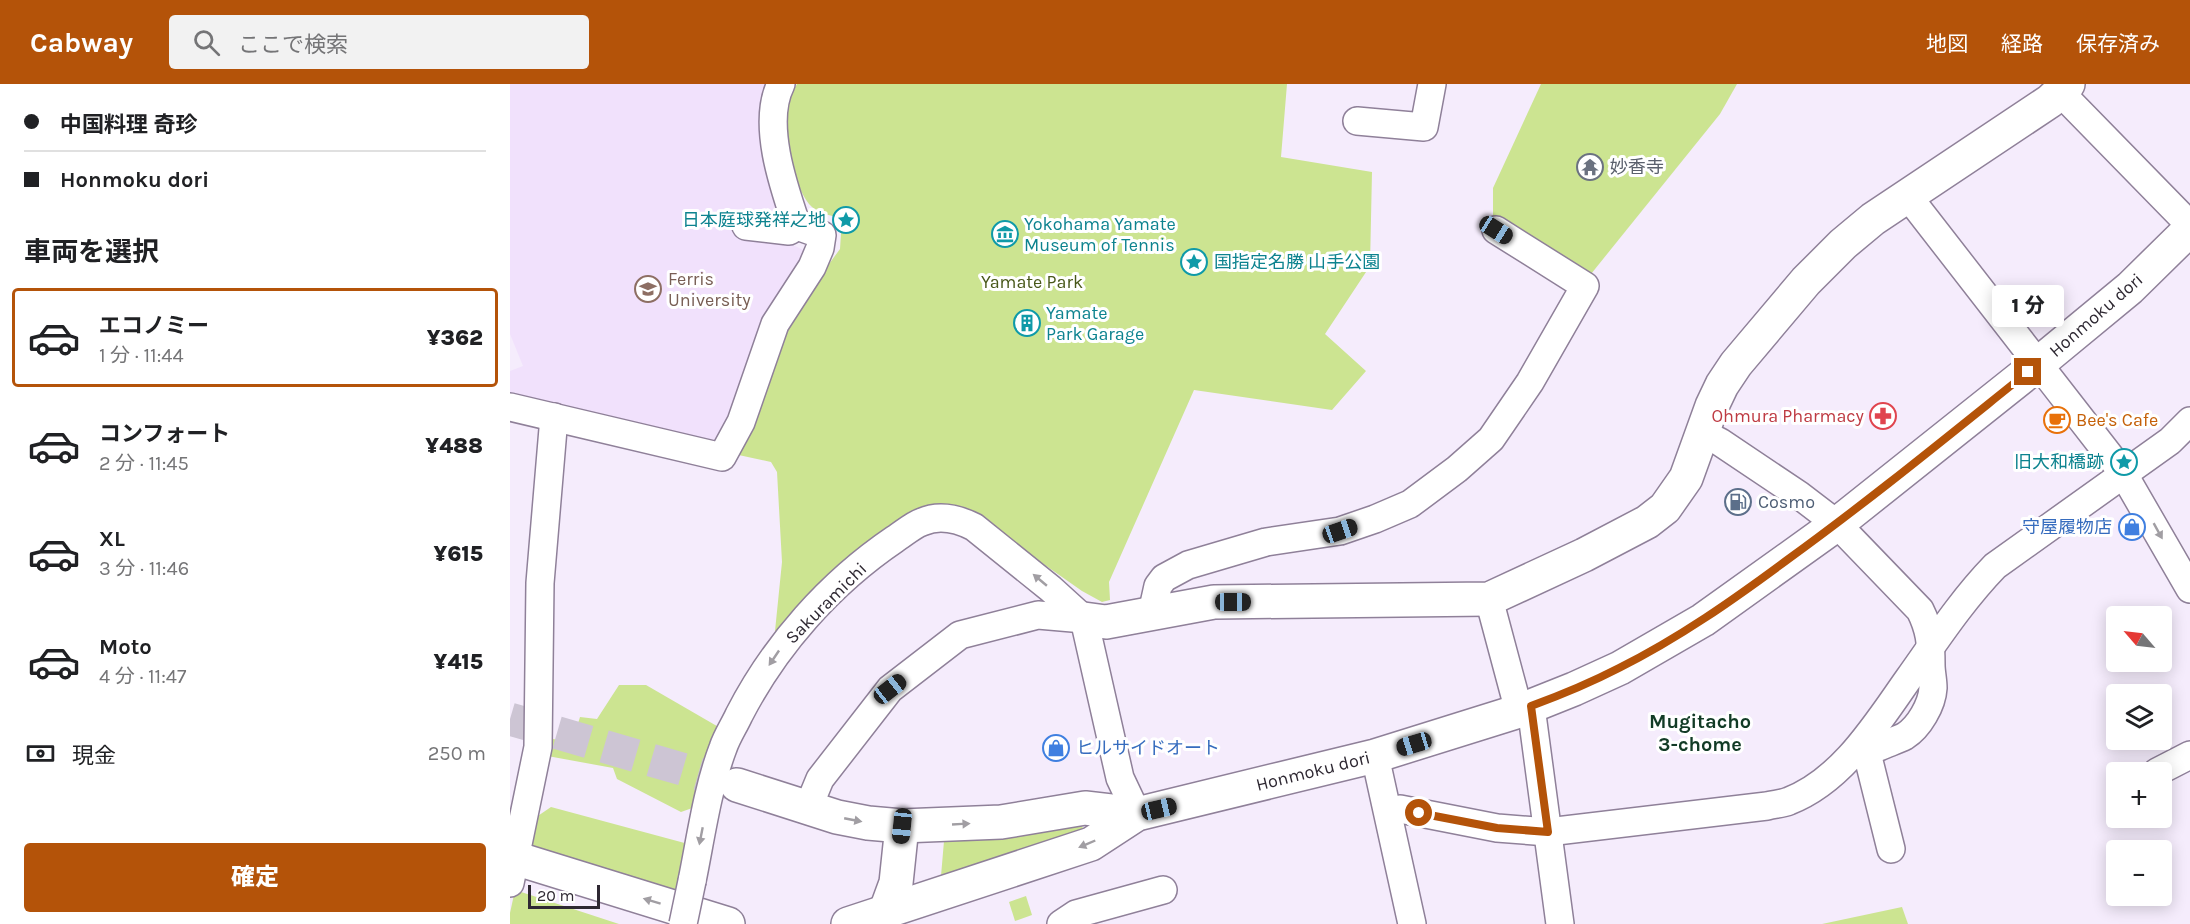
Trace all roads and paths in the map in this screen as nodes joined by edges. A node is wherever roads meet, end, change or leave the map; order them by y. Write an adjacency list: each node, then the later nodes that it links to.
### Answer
1 (781, 84): 7 (street)
2 (1432, 84): 4 (street)
3 (2064, 88): 5 (street); 8 (street)
4 (1357, 121)
5 (1908, 195): 10 (street); 14 (street)
6 (746, 226): 7 (street)
7 (797, 226): 12 (street)
8 (2190, 227): 10 (street, Honmoku dori)
9 (1496, 230): 19 (street)
10 (2038, 364): 15 (street); 16 (street, Honmoku dori)
11 (510, 407): 12 (street)
12 (554, 417): 34 (street)
13 (2190, 421): 15 (street)
14 (1702, 433): 16 (street); 18 (street)
15 (2123, 473): 17 (street, one-way to 17); 21 (street)
16 (1837, 524): 21 (street); 22 (street, Honmoku dori)
17 (2190, 589)
18 (1489, 599): 19 (street); 22 (street)
19 (1152, 613): 20 (street)
20 (1084, 619): 28 (street); 30 (street); 37 (street, Sakuramichi, one-way to 37, bridge)
21 (1932, 645): 23 (street)
22 (1525, 709): 25 (street, Honmoku dori); 32 (street)
23 (1864, 741): 32 (street); 33 (street)
24 (2190, 755): 26 (street)
25 (1376, 756): 30 (street, Honmoku dori); 41 (street)
26 (2172, 764)
27 (737, 785): 28 (street, Honmoku dori)
28 (808, 808): 31 (street, Honmoku dori, one-way to 31)
29 (1400, 809): 32 (street)
30 (1137, 814): 31 (street, Honmoku dori, one-way to 30); 36 (street, Honmoku dori, one-way to 36)
31 (902, 826): 36 (street)
32 (1548, 832): 42 (street)
33 (1891, 849)
34 (515, 872): 38 (street, one-way to 34)
35 (1163, 890): 40 (street)
36 (883, 918): 39 (street, Honmoku dori)
37 (683, 924)
38 (728, 924)
39 (848, 924)
40 (1061, 924)
41 (1412, 924)
42 (1560, 924)

